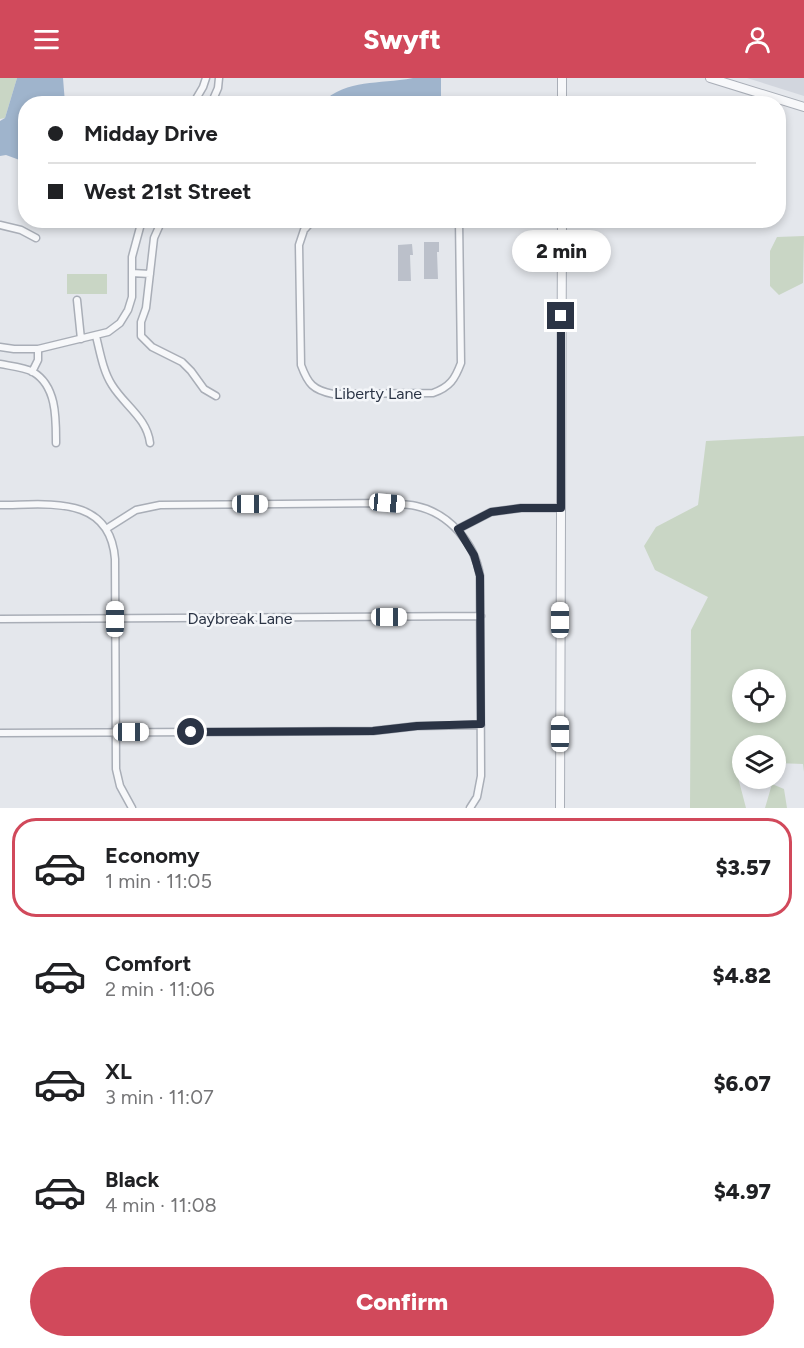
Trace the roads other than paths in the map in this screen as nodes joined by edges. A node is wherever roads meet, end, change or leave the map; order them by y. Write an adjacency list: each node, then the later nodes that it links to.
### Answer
1 (206, 78): 5 (street)
2 (219, 78): 6 (street)
3 (562, 78): 7 (street)
4 (710, 78): 8 (street)
5 (197, 96)
6 (214, 96)
7 (562, 96)
8 (768, 96)
9 (786, 101): 10 (street)
10 (804, 107)
11 (0, 225): 17 (street)
12 (138, 228): 18 (street)
13 (158, 228): 19 (street)
14 (306, 228): 15 (street, Liberty Lane)
15 (459, 228)
16 (562, 228): 31 (street)
17 (36, 238)
18 (132, 273): 19 (street); 21 (street)
19 (150, 274): 27 (street)
20 (77, 300): 22 (street)
21 (96, 336): 22 (street); 29 (street)
22 (81, 339): 24 (street)
23 (0, 347): 24 (street)
24 (38, 349): 26 (street)
25 (0, 364): 26 (street)
26 (32, 372): 28 (street)
27 (216, 396)
28 (56, 443)
29 (150, 444)
30 (0, 505): 32 (street)
31 (561, 508): 33 (street); 42 (street)
32 (106, 529): 33 (street); 36 (street)
33 (458, 529): 34 (street)
34 (481, 616): 36 (street, Daybreak Lane); 37 (street)
35 (0, 619): 36 (street, Daybreak Lane)
36 (115, 619): 38 (street)
37 (481, 724): 38 (street); 41 (street)
38 (116, 732): 39 (street); 40 (street)
39 (0, 733)
40 (132, 808)
41 (470, 808)
42 (560, 808)

